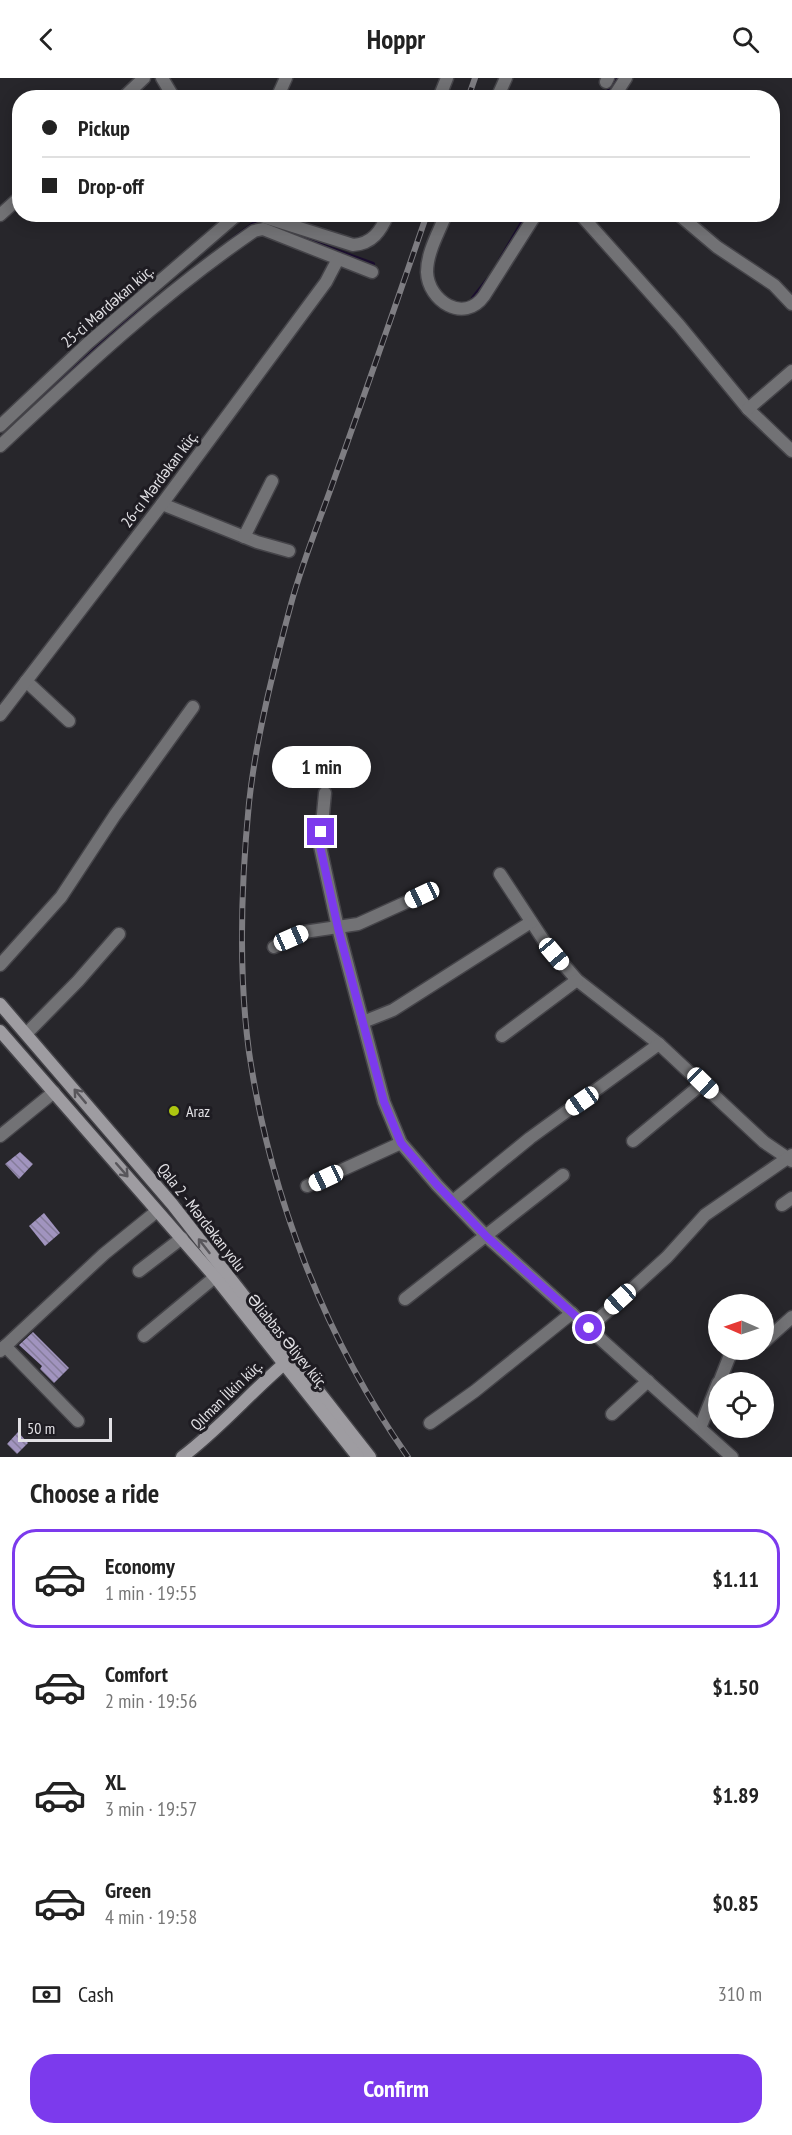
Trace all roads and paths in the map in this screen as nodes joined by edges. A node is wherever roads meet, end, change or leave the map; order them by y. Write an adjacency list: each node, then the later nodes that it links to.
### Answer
1 (144, 78): 2 (street)
2 (131, 90)
3 (12, 204): 4 (street)
4 (0, 215)
5 (229, 222): 17 (street, 25-ci Mərdəkan küç.)
6 (280, 222): 7 (street)
7 (384, 222)
8 (443, 222): 9 (street)
9 (531, 222)
10 (587, 222): 16 (street)
11 (687, 222): 14 (street)
12 (338, 258): 13 (street); 18 (street); 21 (street, 26-cı Mərdəkan küç.)
13 (372, 272)
14 (792, 304)
15 (792, 372): 16 (street)
16 (748, 409): 19 (street)
17 (0, 426)
18 (0, 446)
19 (792, 451)
20 (272, 481): 22 (street)
21 (162, 504): 22 (street); 24 (street, 26-cı Mərdəkan küç.)
22 (244, 537): 23 (street)
23 (289, 551)
24 (26, 681): 26 (street, 26-cı Mərdəkan küç.); 27 (street)
25 (193, 707): 35 (street)
26 (0, 715)
27 (69, 721)
28 (325, 793): 32 (street)
29 (500, 874): 31 (street)
30 (422, 895): 32 (street)
31 (531, 922): 36 (street); 38 (street)
32 (338, 928): 34 (street); 38 (street)
33 (119, 934): 40 (street)
34 (274, 947)
35 (0, 965)
36 (577, 980): 41 (street); 42 (street)
37 (0, 1004): 40 (main road, Qala 2 - Mərdəkan yolu)
38 (363, 1022): 47 (street)
39 (0, 1031): 44 (main road, Əliabbas Əliyev küç.)
40 (27, 1033): 64 (main road, Qala 2 - Mərdəkan yolu, one-way to 40)
41 (502, 1036)
42 (659, 1044): 43 (street); 51 (street)
43 (703, 1083): 46 (street); 48 (street)
44 (54, 1092): 45 (street); 52 (main road, Əliabbas Əliyev küç., one-way to 52)
45 (0, 1136)
46 (633, 1141)
47 (401, 1143): 50 (street); 51 (street)
48 (791, 1158): 60 (street)
49 (563, 1176): 53 (street)
50 (307, 1186)
51 (453, 1201): 53 (street)
52 (157, 1211): 54 (main road, Əliabbas Əliyev küç.); 63 (street)
53 (487, 1237): 57 (street); 58 (street)
54 (182, 1238): 55 (street); 56 (main road, Əliabbas Əliyev küç.)
55 (139, 1271)
56 (215, 1277): 62 (street); 64 (main road, Əliabbas Əliyev küç.)
57 (405, 1299)
58 (572, 1313): 60 (street); 69 (street)
59 (792, 1317): 61 (street)
60 (589, 1328): 65 (street)
61 (774, 1333)
62 (144, 1336)
63 (2, 1348): 68 (street)
64 (289, 1360): 71 (main road, Əliabbas Əliyev küç.); 72 (main road, Qılman İlkin küç.); 73 (main road, Qala 2 - Mərdəkan yolu)
65 (648, 1381): 67 (street); 70 (street)
66 (708, 1409): 70 (street)
67 (612, 1414)
68 (78, 1420)
69 (430, 1423)
70 (700, 1428): 74 (street)
71 (352, 1455)
72 (182, 1457)
73 (370, 1457)
74 (732, 1457)

